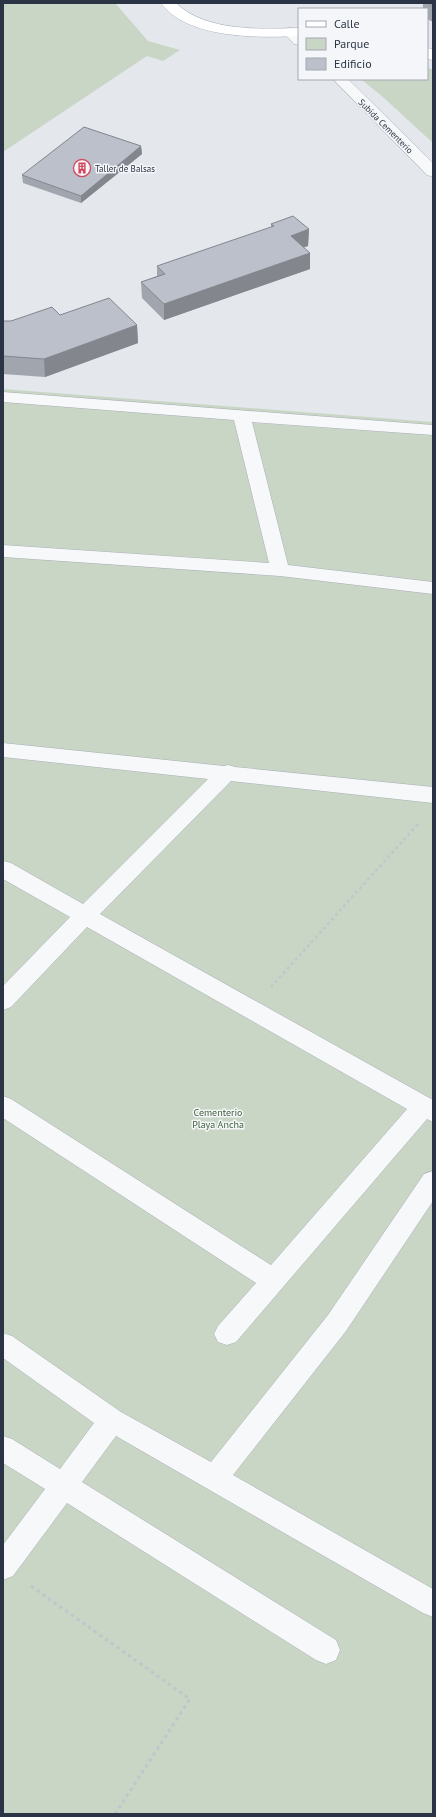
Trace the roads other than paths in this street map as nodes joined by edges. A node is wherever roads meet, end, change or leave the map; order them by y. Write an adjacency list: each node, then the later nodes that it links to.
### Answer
1 (168, 3): 2 (main road)
2 (296, 35)
3 (341, 80): 4 (street, Subida Cementerio)
4 (433, 172)
5 (3, 397): 6 (street)
6 (242, 416): 7 (street); 9 (street)
7 (433, 430)
8 (3, 550): 9 (street)
9 (280, 570): 10 (street)
10 (433, 588)
11 (3, 750): 12 (street)
12 (228, 772): 13 (street); 15 (street)
13 (433, 795)
14 (3, 869): 15 (street)
15 (84, 916): 16 (street); 18 (street)
16 (3, 1001)
17 (3, 1106): 20 (street)
18 (428, 1110): 20 (street)
19 (433, 1181): 25 (street)
20 (274, 1280): 21 (street)
21 (227, 1334)
22 (3, 1344): 23 (street)
23 (112, 1420): 25 (street); 26 (street)
24 (3, 1448): 26 (street)
25 (215, 1478): 28 (street)
26 (62, 1487): 27 (street); 29 (street)
27 (3, 1567)
28 (433, 1604)
29 (326, 1650)

